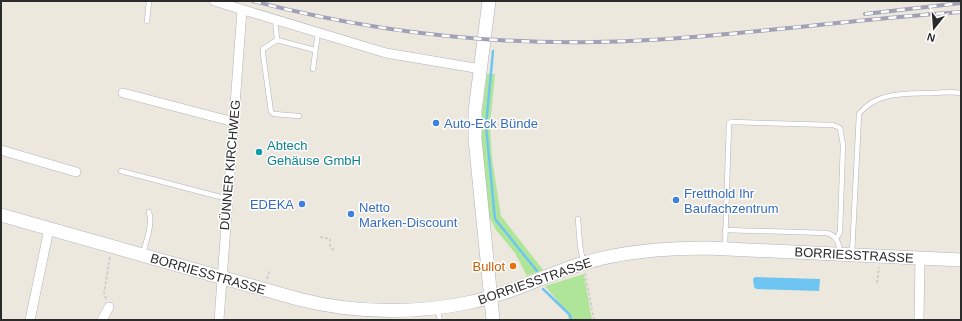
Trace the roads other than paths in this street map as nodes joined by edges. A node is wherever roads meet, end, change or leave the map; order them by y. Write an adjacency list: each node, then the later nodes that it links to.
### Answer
1 (150, 1): 5 (lane)
2 (214, 1): 4 (street)
3 (489, 1): 11 (main road)
4 (242, 10): 6 (street); 15 (street, DÜNNER KIRCHWEG)
5 (147, 20)
6 (275, 20): 7 (street); 8 (lane)
7 (318, 32): 9 (lane); 11 (street)
8 (277, 40): 9 (lane); 14 (lane)
9 (315, 50): 10 (lane)
10 (313, 70)
11 (481, 70): 33 (main road)
12 (123, 92): 15 (street)
13 (961, 92): 28 (lane)
14 (300, 116)
15 (234, 122): 19 (street, DÜNNER KIRCHWEG)
16 (1, 150): 18 (street)
17 (120, 171): 19 (lane)
18 (76, 172)
19 (228, 199): 32 (street, DÜNNER KIRCHWEG)
20 (149, 212): 27 (lane)
21 (1, 215): 23 (main road, BORRIESSTRASSE)
22 (578, 219): 31 (lane)
23 (49, 229): 27 (main road, BORRIESSTRASSE); 36 (street)
24 (725, 230): 25 (lane); 25 (lane); 26 (lane)
25 (836, 238): 28 (lane)
26 (724, 249): 28 (main road, BORRIESSTRASSE); 31 (main road, BORRIESSTRASSE)
27 (142, 255): 32 (main road, BORRIESSTRASSE)
28 (846, 255): 29 (main road, BORRIESSTRASSE)
29 (920, 258): 30 (main road, BORRIESSTRASSE); 40 (street)
30 (961, 260)
31 (583, 263): 33 (main road, BORRIESSTRASSE)
32 (221, 278): 35 (main road, BORRIESSTRASSE); 38 (street, DÜNNER KIRCHWEG)
33 (491, 297): 35 (main road, BORRIESSTRASSE); 39 (main road)
34 (109, 307): 37 (street)
35 (438, 314)
36 (30, 320)
37 (102, 320)
38 (219, 320)
39 (493, 320)
40 (919, 320)

